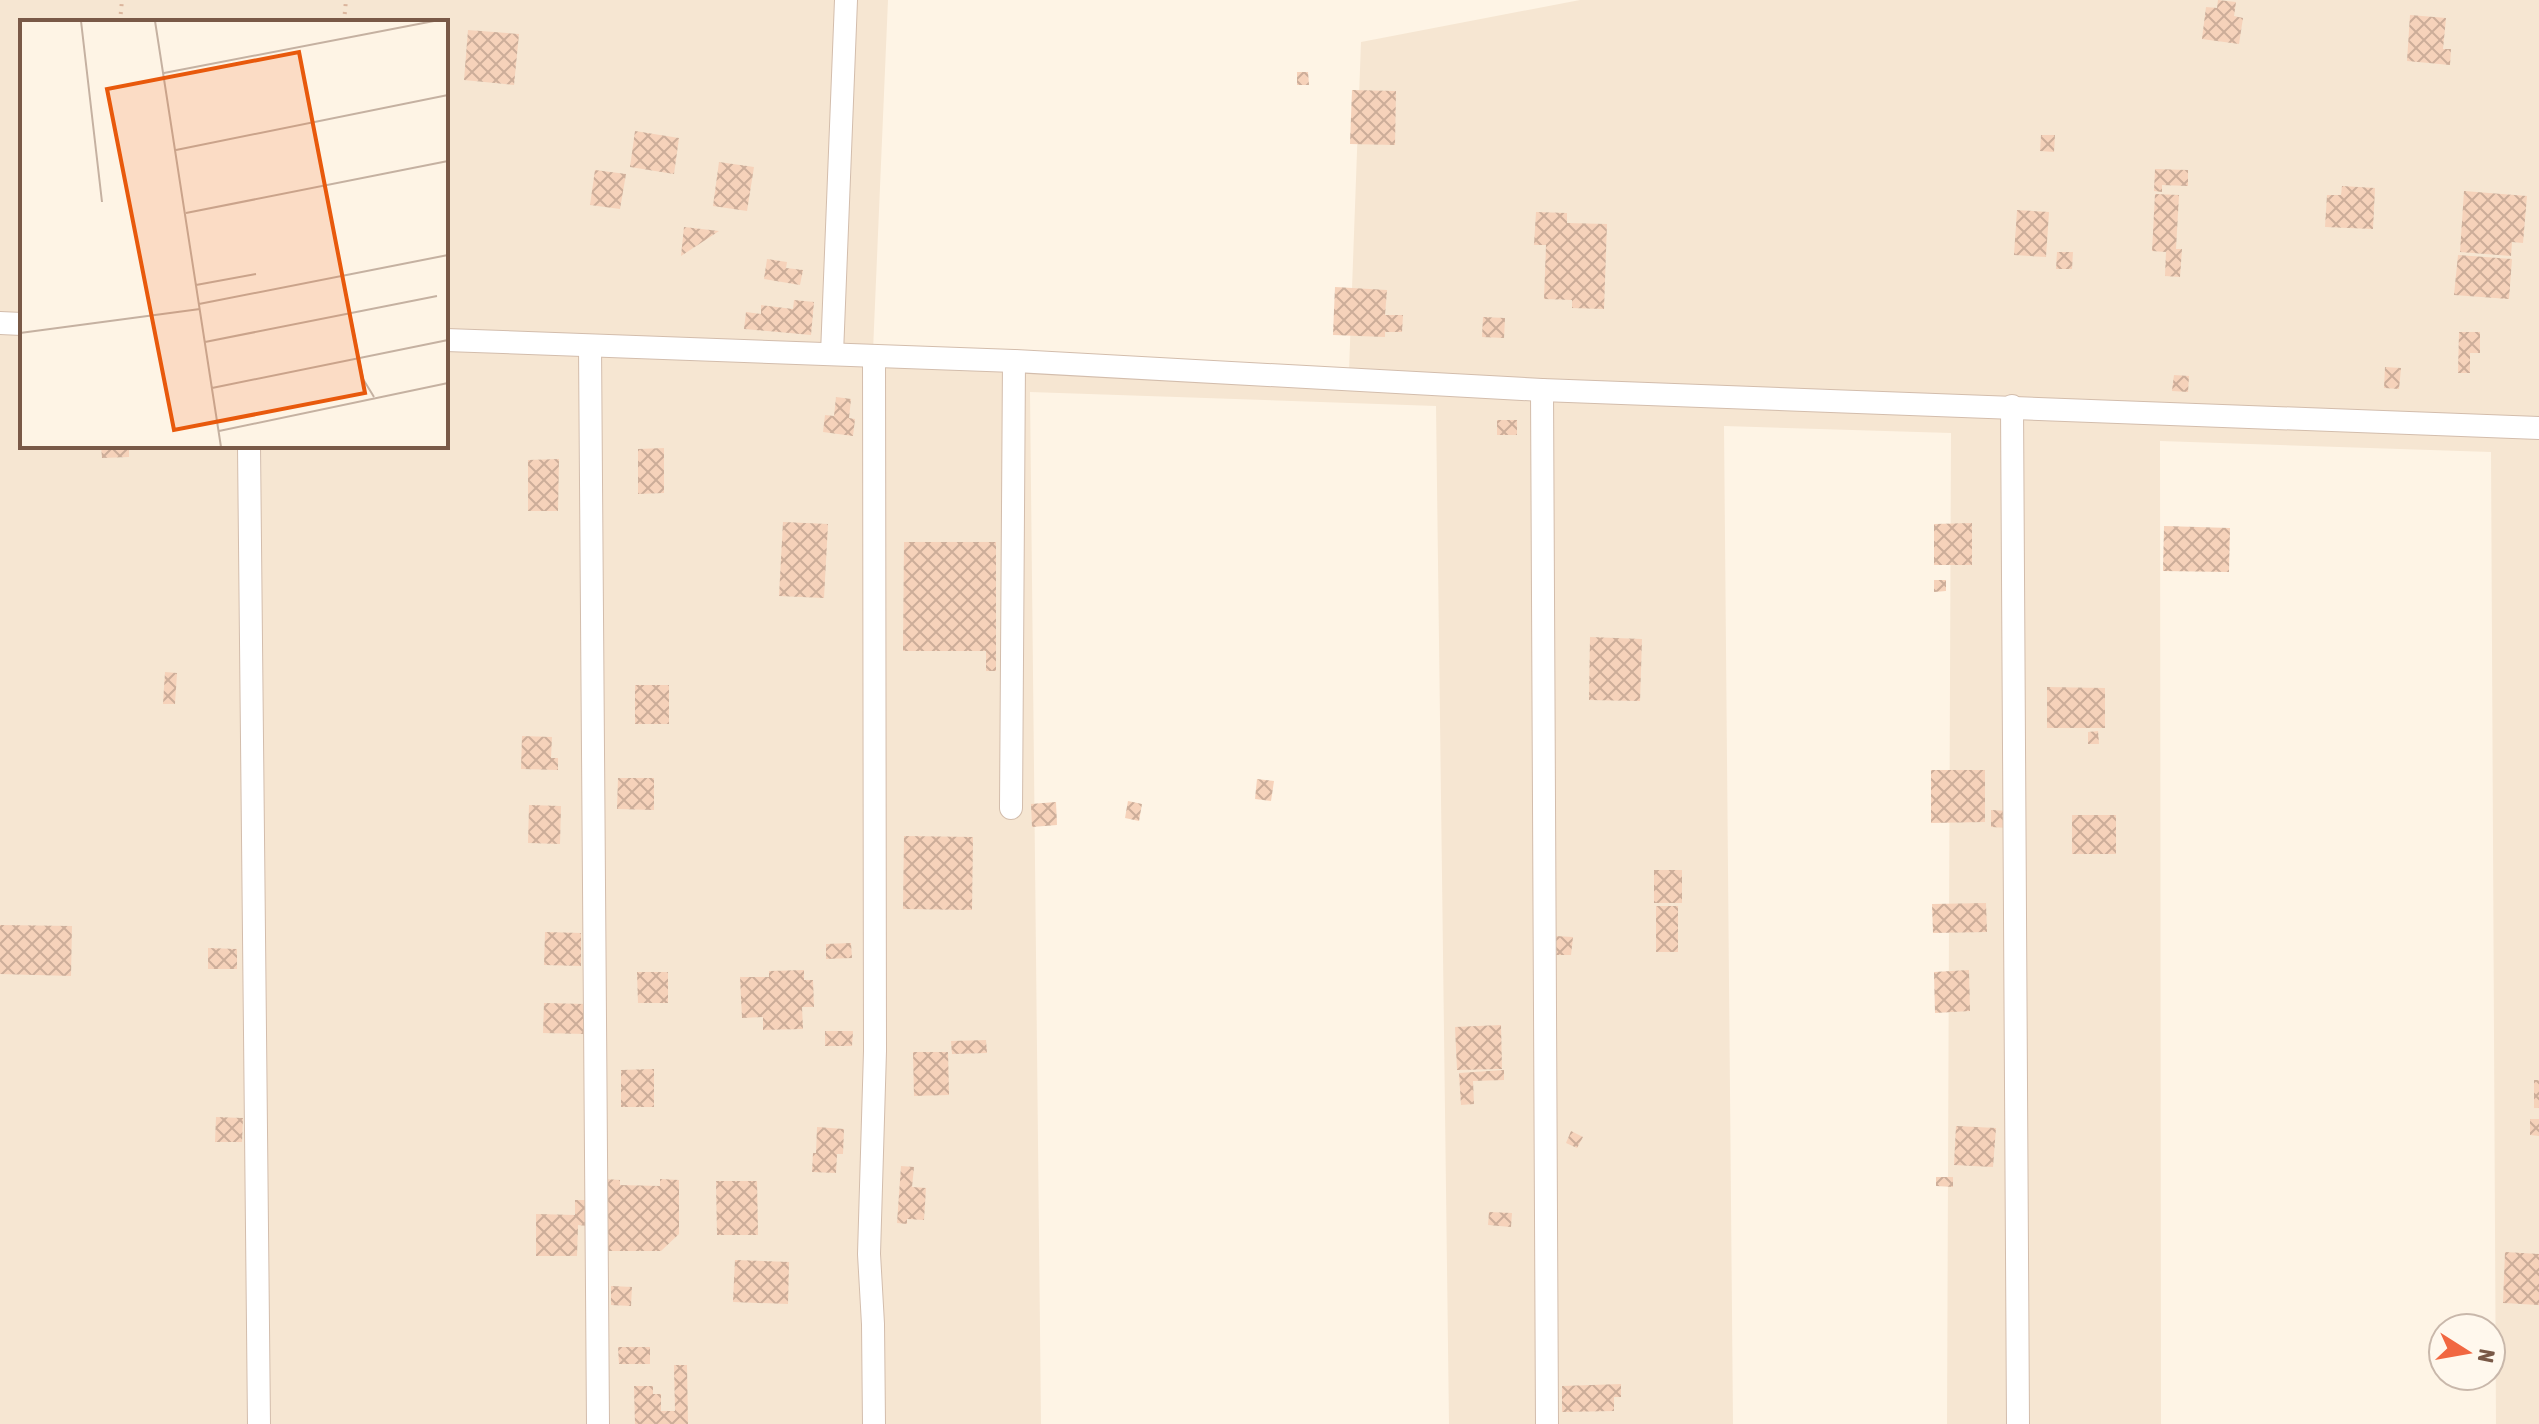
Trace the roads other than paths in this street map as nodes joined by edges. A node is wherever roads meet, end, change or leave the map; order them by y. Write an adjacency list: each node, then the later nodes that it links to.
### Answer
1 (846, 0): 6 (street)
2 (0, 323): 3 (street)
3 (20, 324)
4 (448, 340): 5 (street)
5 (590, 346): 6 (street); 15 (street)
6 (832, 354): 7 (street)
7 (874, 356): 8 (street); 16 (street)
8 (1014, 361): 9 (street); 13 (street)
9 (1542, 390): 10 (street); 17 (street)
10 (2012, 406): 11 (street); 18 (street)
11 (2539, 428)
12 (249, 448): 14 (street)
13 (1011, 808)
14 (259, 1424)
15 (598, 1424)
16 (874, 1424)
17 (1547, 1424)
18 (2018, 1424)

